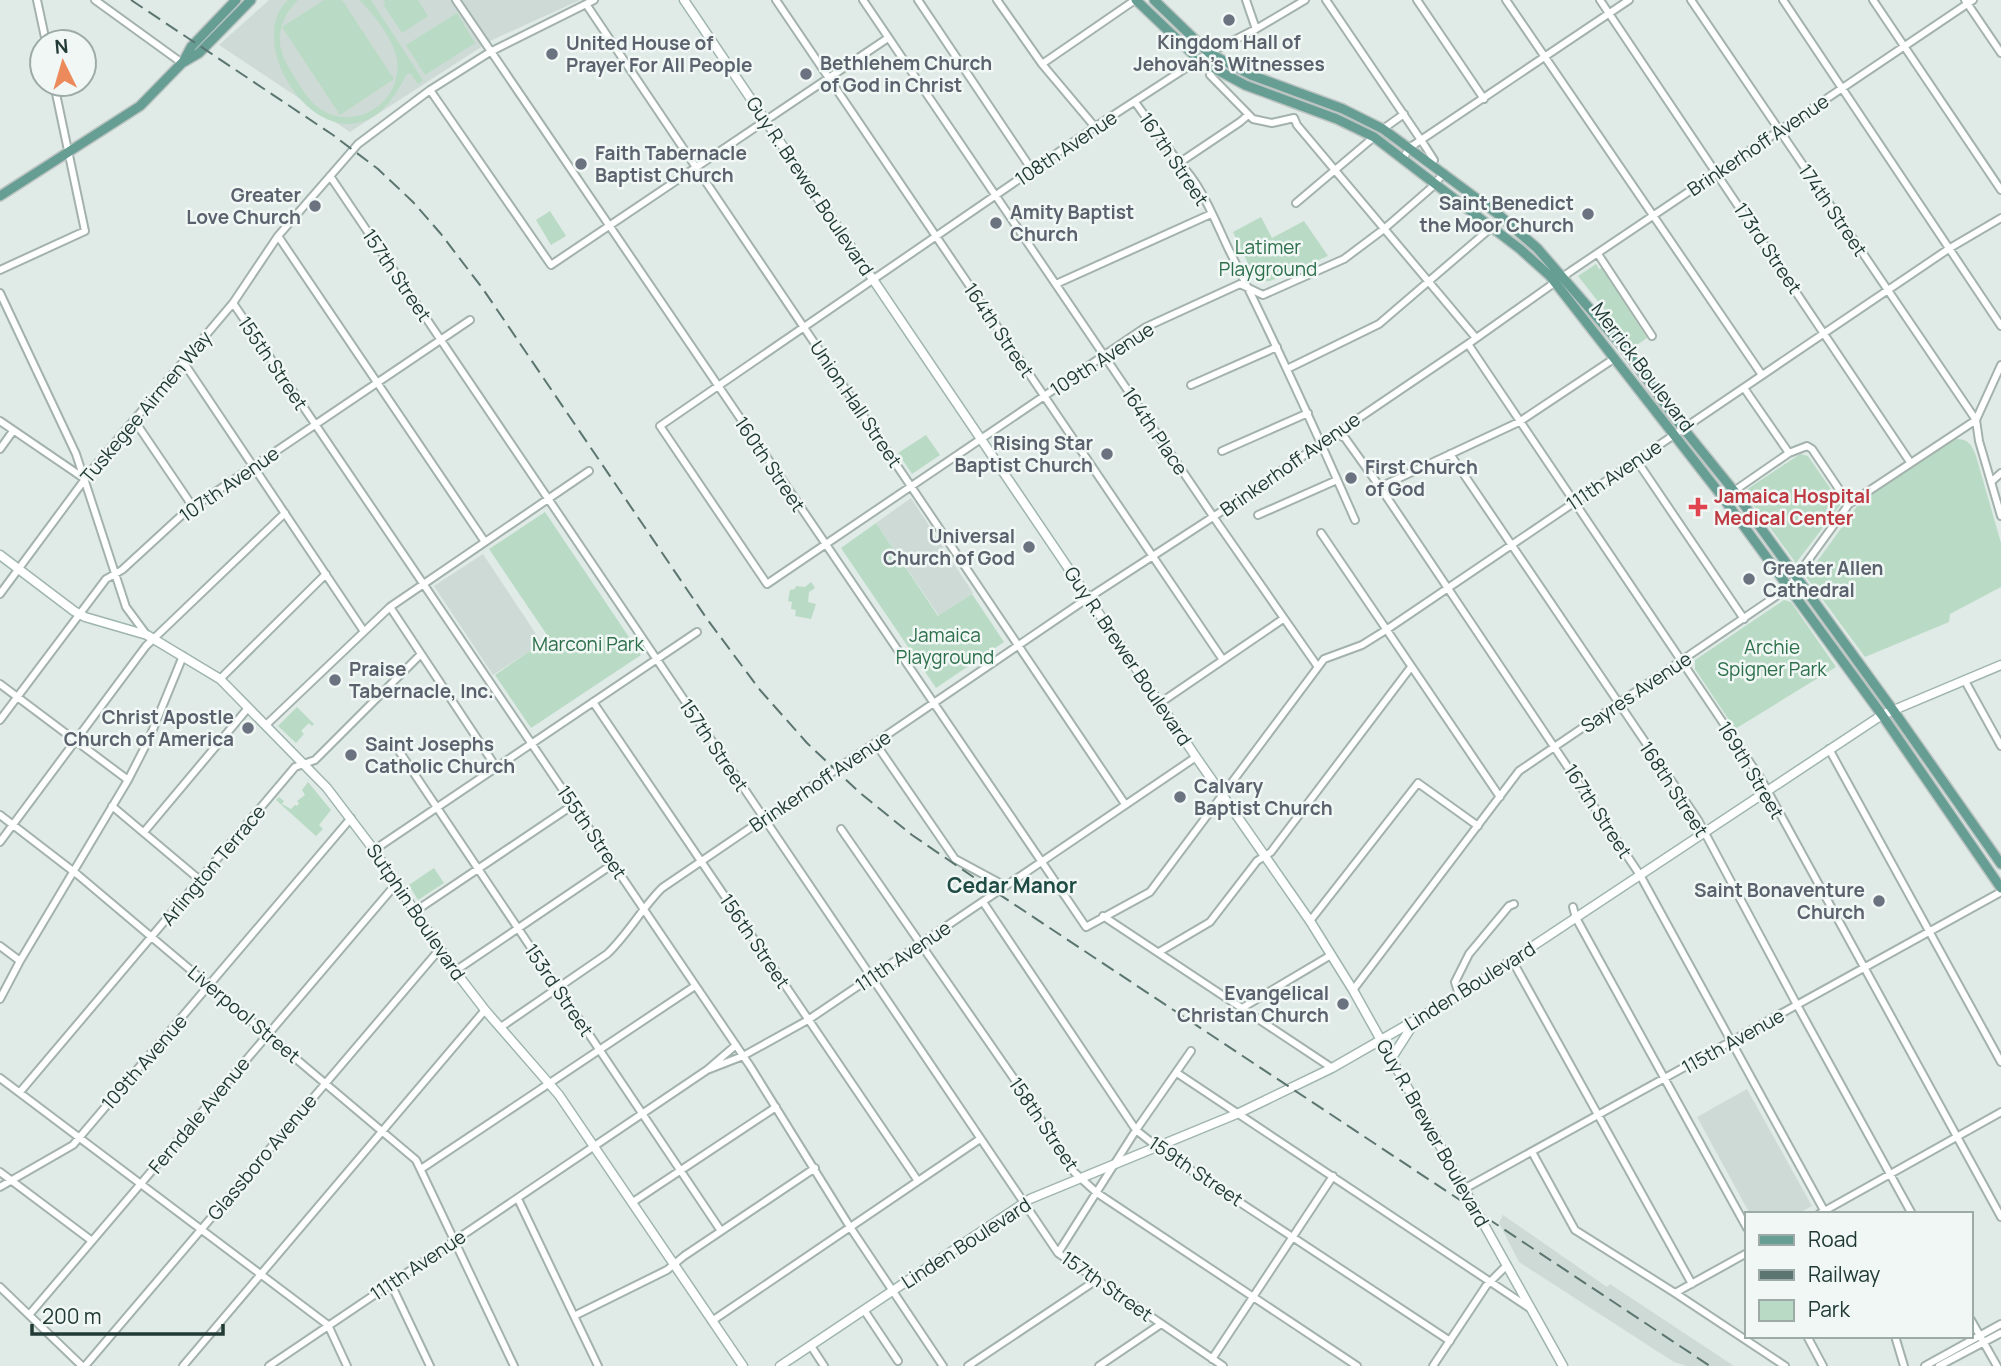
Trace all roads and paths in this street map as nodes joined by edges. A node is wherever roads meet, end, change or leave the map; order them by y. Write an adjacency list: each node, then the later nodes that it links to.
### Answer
1 (37, 0): 27 (street)
2 (95, 0): 36 (street)
3 (236, 0): 36 (main road)
4 (250, 0): 36 (main road)
5 (456, 0): 31 (street, 160th Street)
6 (594, 0): 25 (street, Tuskegee Airmen Way)
7 (684, 0): 49 (main road, Guy R. Brewer Boulevard)
8 (776, 0): 39 (street, 164th Street)
9 (863, 0): 29 (street, 164th Place)
10 (997, 0): 37 (street)
11 (1136, 0): 35 (main road, Merrick Boulevard); 37 (street)
12 (1154, 0): 32 (main road, Merrick Boulevard)
13 (1246, 0): 28 (street)
14 (1305, 0): 28 (street, 108th Avenue)
15 (1326, 0): 46 (street)
16 (1417, 0): 43 (street)
17 (1506, 0): 34 (street)
18 (1600, 0): 26 (street, 173rd Street)
19 (1629, 0): 26 (street)
20 (1692, 0): 52 (street, 174th Street)
21 (1783, 0): 40 (street)
22 (1873, 0): 30 (street)
23 (921, 1): 61 (street)
24 (1968, 1): 30 (street, Brinkerhoff Avenue); 33 (street)
25 (586, 4): 31 (street, Tuskegee Airmen Way); 60 (street, Union Hall Street)
26 (1610, 13): 34 (street); 64 (street, 173rd Street)
27 (43, 28)
28 (1256, 29): 32 (street, 108th Avenue)
29 (888, 38): 39 (street); 68 (street, 164th Place)
30 (1905, 46): 40 (street, Brinkerhoff Avenue); 67 (street)
31 (490, 52): 41 (street, Tuskegee Airmen Way); 74 (street, 160th Street)
32 (1209, 53): 35 (street, 108th Avenue); 51 (main road, Merrick Boulevard)
33 (2001, 53)
34 (1546, 57): 43 (street); 72 (street)
35 (1199, 60): 38 (main road, Merrick Boulevard); 44 (street, 108th Avenue)
36 (182, 63): 56 (main road)
37 (1042, 64): 50 (street)
38 (1212, 67): 45 (main road, Merrick Boulevard); 47 (street)
39 (829, 78): 49 (street); 78 (street, 164th Street)
40 (1842, 89): 52 (street, Brinkerhoff Avenue); 79 (street)
41 (430, 90): 65 (street, Tuskegee Airmen Way); 74 (street)
42 (57, 98): 56 (street)
43 (1484, 99): 54 (street)
44 (1135, 102): 50 (street, 108th Avenue); 58 (street, 167th Street)
45 (1299, 104): 48 (street); 53 (main road, Merrick Boulevard)
46 (1404, 114): 51 (street); 54 (street)
47 (1248, 115): 48 (street); 58 (street)
48 (1294, 118): 62 (street)
49 (766, 120): 60 (street); 83 (main road, Guy R. Brewer Boulevard)
50 (1095, 127): 61 (street, 108th Avenue)
51 (1383, 129): 55 (main road, Merrick Boulevard)
52 (1779, 131): 64 (street, Brinkerhoff Avenue); 87 (street, 174th Street)
53 (1374, 137): 57 (main road, Merrick Boulevard); 62 (street)
54 (1422, 141): 55 (street); 59 (street)
55 (1409, 148): 57 (street); 59 (main road, Merrick Boulevard)
56 (68, 152): 69 (main road); 81 (street)
57 (1403, 159): 66 (main road, Merrick Boulevard)
58 (1179, 163): 71 (street, 167th Street)
59 (1432, 164): 63 (main road, Merrick Boulevard)
60 (696, 168): 74 (street); 92 (street, Union Hall Street)
61 (1032, 170): 68 (street, 108th Avenue)
62 (1335, 170): 70 (street); 76 (street)
63 (1444, 173): 66 (street, 109th Avenue); 82 (main road, Merrick Boulevard)
64 (1717, 173): 72 (street, Brinkerhoff Avenue); 93 (street, 173rd Street)
65 (330, 176): 77 (street, Tuskegee Airmen Way); 96 (street, 157th Street)
66 (1436, 182): 75 (main road, Merrick Boulevard); 76 (street, 109th Avenue)
67 (2001, 190)
68 (995, 194): 78 (street, 108th Avenue); 85 (street, 164th Place)
69 (0, 196)
70 (1296, 203)
71 (1211, 214): 85 (street); 86 (street, 167th Street)
72 (1654, 216): 80 (street, Brinkerhoff Avenue); 104 (street)
73 (2001, 218): 79 (street, 111th Avenue)
74 (610, 226): 106 (street, 160th Street)
75 (1492, 227): 82 (main road, Merrick Boulevard); 84 (street)
76 (1384, 229): 84 (street); 86 (street, 109th Avenue)
77 (278, 236): 89 (street, Tuskegee Airmen Way); 105 (street)
78 (936, 236): 83 (street, 108th Avenue); 109 (street, 164th Street)
79 (1950, 248): 87 (street, 111th Avenue); 91 (street)
80 (1598, 254): 82 (street, Brinkerhoff Avenue); 94 (street)
81 (0, 270)
82 (1560, 279): 95 (street, Brinkerhoff Avenue); 100 (main road, Merrick Boulevard); 116 (main road, Merrick Boulevard)
83 (874, 280): 92 (street, 108th Avenue); 120 (main road, Guy R. Brewer Boulevard)
84 (1429, 282): 95 (street); 103 (street)
85 (1056, 284): 99 (street, 164th Place)
86 (1249, 289): 98 (street, 167th Street); 99 (street, 109th Avenue)
87 (1887, 290): 93 (street, 111th Avenue); 112 (street, 174th Street)
88 (1, 299): 131 (street)
89 (233, 303): 101 (street, Tuskegee Airmen Way); 115 (street, 155th Street)
90 (470, 320): 96 (street, 107th Avenue)
91 (2001, 326)
92 (803, 327): 106 (street, 108th Avenue); 134 (street, Union Hall Street)
93 (1825, 332): 104 (street, 111th Avenue); 127 (street, 173rd Street)
94 (1652, 336)
95 (1476, 338): 97 (street, Brinkerhoff Avenue)
96 (440, 341): 105 (street, 107th Avenue); 137 (street, 157th Street)
97 (1468, 344): 114 (street, 169th Street); 118 (street, Brinkerhoff Avenue)
98 (1277, 347): 103 (street, 167th Street); 107 (street)
99 (1104, 356): 109 (street, 109th Avenue); 144 (street, 164th Place)
100 (1615, 358): 114 (street); 119 (main road, Merrick Boulevard)
101 (184, 363): 111 (street, Tuskegee Airmen Way); 128 (street)
102 (2001, 365): 112 (street)
103 (1287, 369): 110 (street, 167th Street)
104 (1762, 375): 108 (street, 111th Avenue)
105 (378, 383): 115 (street, 107th Avenue); 147 (street)
106 (717, 385): 149 (street, 160th Street); 156 (street, 108th Avenue)
107 (1191, 385)
108 (1744, 388): 116 (street, 111th Avenue); 124 (street)
109 (1044, 397): 120 (street, 109th Avenue); 151 (street, 164th Street)
110 (1307, 413): 121 (street, 167th Street); 123 (street)
111 (134, 420): 131 (street, Tuskegee Airmen Way); 140 (street)
112 (1976, 420): 127 (street, Sayres Avenue); 133 (street)
113 (0, 421): 117 (street)
114 (1519, 422): 125 (street); 138 (street, 169th Street)
115 (315, 425): 128 (street, 107th Avenue); 157 (street, 155th Street)
116 (1684, 429): 119 (street, 111th Avenue); 136 (main road, Merrick Boulevard)
117 (13, 431): 122 (street); 131 (street)
118 (1334, 433): 121 (street, Brinkerhoff Avenue); 135 (street, 167th Street)
119 (1673, 436): 126 (street, 111th Avenue); 159 (main road, Merrick Boulevard)
120 (981, 439): 134 (street, 109th Avenue); 161 (main road, Guy R. Brewer Boulevard)
121 (1320, 442): 132 (street, 167th Street); 144 (street, Brinkerhoff Avenue)
122 (0, 449)
123 (1222, 451)
124 (1789, 453): 136 (street); 139 (street)
125 (1450, 454): 135 (street); 148 (street, 168th Street)
126 (1637, 461): 138 (street, 111th Avenue); 165 (street)
127 (1910, 462): 139 (street, Sayres Avenue)
128 (254, 467): 140 (street, 107th Avenue); 141 (street)
129 (589, 471): 137 (street)
130 (2001, 473): 133 (street)
131 (85, 479): 152 (street, Tuskegee Airmen Way); 153 (street)
132 (1337, 480): 142 (street); 145 (street, 167th Street)
133 (1991, 482): 143 (street)
134 (911, 486): 149 (street, 109th Avenue); 170 (street, Union Hall Street)
135 (1380, 487): 158 (street, 167th Street)
136 (1734, 491): 155 (main road, Merrick Boulevard)
137 (548, 500): 147 (street); 173 (street, 157th Street)
138 (1574, 502): 148 (street, 111th Avenue); 175 (street, 169th Street)
139 (1849, 505): 155 (street, Sayres Avenue)
140 (192, 507): 153 (street, 107th Avenue)
141 (285, 513): 154 (street); 169 (street)
142 (1258, 515)
143 (2001, 516)
144 (1213, 517): 151 (street, Brinkerhoff Avenue); 164 (street, 164th Place)
145 (1355, 520)
146 (1321, 533): 167 (street)
147 (485, 542): 157 (street)
148 (1512, 544): 158 (street, 111th Avenue); 186 (street, 168th Street)
149 (825, 545): 156 (street, 109th Avenue); 184 (street, 160th Street)
150 (0, 555): 152 (main road, Sutphin Boulevard)
151 (1153, 557): 161 (street, Brinkerhoff Avenue); 174 (street, 164th Street)
152 (18, 568): 160 (street, Tuskegee Airmen Way); 163 (main road, Sutphin Boulevard)
153 (114, 574): 163 (street, 107th Avenue); 169 (street)
154 (326, 575): 166 (street); 179 (street)
155 (1795, 577): 159 (street, Sayres Avenue); 188 (main road, Merrick Boulevard)
156 (767, 584)
157 (423, 585): 162 (street); 193 (street, 155th Street)
158 (1448, 588): 167 (street, 111th Avenue); 195 (street, 167th Street)
159 (1788, 588): 165 (street, Sayres Avenue); 189 (main road, Merrick Boulevard)
160 (0, 594)
161 (1089, 598): 170 (street, Brinkerhoff Avenue); 185 (main road, Guy R. Brewer Boulevard)
162 (390, 607): 166 (street); 171 (street)
163 (80, 614): 169 (main road, Sutphin Boulevard); 182 (street, 107th Avenue)
164 (1283, 619): 174 (street); 177 (street, 164th Place)
165 (1744, 619): 175 (street, Sayres Avenue)
166 (363, 630): 191 (street)
167 (1386, 630): 177 (street, 111th Avenue); 178 (street)
168 (697, 632): 173 (street)
169 (151, 638): 172 (main road, Sutphin Boulevard); 192 (street)
170 (1019, 646): 184 (street, Brinkerhoff Avenue); 206 (street, Union Hall Street)
171 (421, 654): 200 (street, Arlington Terrace); 201 (street)
172 (183, 656): 179 (main road, Sutphin Boulevard); 202 (street)
173 (655, 658): 183 (street); 212 (street, 157th Street)
174 (1223, 660): 185 (street)
175 (1681, 661): 186 (street, Sayres Avenue); 203 (street, 169th Street)
176 (2001, 666): 180 (main road, Linden Boulevard)
177 (1318, 667): 204 (street, 111th Avenue)
178 (1411, 667): 205 (street); 220 (street)
179 (220, 679): 187 (main road, Sutphin Boulevard)
180 (1965, 681): 188 (main road, Linden Boulevard); 196 (street)
181 (0, 684): 182 (street)
182 (17, 697): 190 (street, 107th Avenue); 192 (street)
183 (593, 702): 193 (street); 221 (street, 156th Street)
184 (934, 703): 194 (street, Brinkerhoff Avenue); 222 (street, 160th Street)
185 (1160, 703): 199 (main road, Guy R. Brewer Boulevard)
186 (1619, 704): 195 (street, Sayres Avenue); 217 (street, 168th Street)
187 (248, 708): 191 (main road, Sutphin Boulevard); 216 (street)
188 (1893, 710): 189 (main road, Linden Boulevard); 224 (main road, Merrick Boulevard)
189 (1882, 715): 198 (main road, Linden Boulevard); 231 (main road, Merrick Boulevard)
190 (0, 720)
191 (266, 724): 200 (main road, Sutphin Boulevard)
192 (76, 741): 202 (street); 213 (street)
193 (530, 743): 201 (street); 207 (street, 155th Street)
194 (876, 744): 212 (street, Brinkerhoff Avenue); 230 (street)
195 (1556, 746): 205 (street, Sayres Avenue); 227 (street, 167th Street)
196 (2001, 746)
197 (397, 748): 209 (street, 153rd Street)
198 (1829, 749): 203 (main road, Linden Boulevard); 242 (street)
199 (1196, 757): 204 (main road, Guy R. Brewer Boulevard); 206 (street, 111th Avenue)
200 (302, 765): 211 (main road, Sutphin Boulevard); 228 (street, Arlington Terrace)
201 (496, 767): 209 (street)
202 (128, 780): 208 (street)
203 (1766, 791): 217 (main road, Linden Boulevard); 251 (street, 169th Street)
204 (1223, 796): 220 (main road, Guy R. Brewer Boulevard); 237 (street, 111th Avenue)
205 (1500, 797): 214 (street, Sayres Avenue)
206 (1125, 804): 222 (street, 111th Avenue)
207 (573, 805): 223 (street, 155th Street); 225 (street)
208 (112, 806): 216 (street); 226 (street)
209 (436, 808): 219 (street); 225 (street, 153rd Street)
210 (0, 815): 213 (street, Liverpool Street)
211 (351, 818): 219 (main road, Sutphin Boulevard); 254 (street, 109th Avenue)
212 (764, 820): 221 (street, Brinkerhoff Avenue); 253 (street, 157th Street)
213 (13, 825): 218 (street); 226 (street, Liverpool Street)
214 (1478, 826): 239 (street); 257 (street, Sayres Avenue)
215 (841, 829): 244 (street, 158th Street)
216 (144, 832): 228 (street)
217 (1703, 833): 227 (main road, Linden Boulevard); 260 (street, 168th Street)
218 (0, 842)
219 (374, 850): 229 (main road, Sutphin Boulevard)
220 (1263, 856): 239 (main road, Guy R. Brewer Boulevard); 247 (street)
221 (701, 862): 235 (street, Brinkerhoff Avenue); 263 (street, 156th Street)
222 (1042, 862): 230 (street, 111th Avenue); 240 (street, 160th Street)
223 (613, 864): 235 (street, 155th Street); 241 (street)
224 (2001, 864)
225 (478, 869): 236 (street); 241 (street, 153rd Street)
226 (73, 871): 243 (street, Liverpool Street); 250 (street)
227 (1640, 875): 238 (main road, Linden Boulevard); 268 (street, 167th Street)
228 (200, 880): 243 (street, Arlington Terrace)
229 (396, 884): 236 (main road, Sutphin Boulevard); 266 (street, Ferndale Avenue)
230 (1005, 887): 232 (street, 111th Avenue)
231 (2001, 890): 242 (street, 115th Avenue)
232 (983, 902): 244 (street, 111th Avenue); 288 (street, 159th Street)
233 (1514, 904): 258 (street)
234 (1573, 907): 238 (street)
235 (644, 909): 255 (street, 155th Street); 256 (street, Brinkerhoff Avenue)
236 (414, 912): 246 (main road, Sutphin Boulevard)
237 (1103, 916): 240 (street, 111th Avenue); 247 (street)
238 (1576, 918): 249 (main road, Linden Boulevard); 279 (street)
239 (1310, 921): 248 (main road, Guy R. Brewer Boulevard)
240 (1086, 927)
241 (518, 929): 252 (street); 256 (street, 153rd Street)
242 (1930, 932): 251 (street, 115th Avenue); 274 (street)
243 (152, 937): 254 (street, Liverpool Street); 282 (street, Arlington Terrace)
244 (921, 944): 253 (street, 111th Avenue); 303 (street, 158th Street)
245 (0, 946): 250 (street)
246 (439, 950): 252 (main road, Sutphin Boulevard); 280 (street, Glassboro Avenue)
247 (1159, 952): 261 (street)
248 (1331, 955): 257 (main road, Guy R. Brewer Boulevard); 261 (street)
249 (1512, 960): 258 (main road, Linden Boulevard); 287 (street)
250 (20, 961): 259 (street)
251 (1863, 968): 260 (street, 115th Avenue); 291 (street, 169th Street)
252 (455, 971): 262 (main road, Sutphin Boulevard)
253 (871, 977): 263 (street, 111th Avenue); 292 (street, 157th Street)
254 (209, 985): 266 (street, Liverpool Street); 290 (street, 109th Avenue)
255 (695, 986): 269 (street, 155th Street); 270 (street)
256 (558, 988): 265 (street, Brinkerhoff Avenue); 270 (street, 153rd Street)
257 (1353, 990): 267 (main road, Guy R. Brewer Boulevard)
258 (1459, 995): 264 (main road, Linden Boulevard)
259 (0, 999)
260 (1797, 1005): 268 (street, 115th Avenue); 301 (street, 168th Street)
261 (1242, 1008): 275 (street)
262 (485, 1010): 265 (main road, Sutphin Boulevard); 289 (street)
263 (808, 1020): 272 (street, 111th Avenue); 305 (street, 156th Street)
264 (1415, 1021): 267 (main road, Linden Boulevard); 273 (main road)
265 (502, 1027): 281 (main road, Sutphin Boulevard)
266 (267, 1034): 280 (street, Liverpool Street); 306 (street, Ferndale Avenue)
267 (1381, 1041): 273 (main road, Guy R. Brewer Boulevard); 275 (main road, Linden Boulevard)
268 (1731, 1042): 279 (street, 115th Avenue); 313 (street, 167th Street)
269 (736, 1045): 272 (street, 155th Street); 276 (street, 111th Avenue)
270 (600, 1050): 281 (street); 286 (street, 153rd Street)
271 (1191, 1051): 277 (street)
272 (743, 1056): 276 (street, 111th Avenue); 283 (street, 155th Street)
273 (1391, 1059): 308 (main road, Guy R. Brewer Boulevard)
274 (2001, 1062)
275 (1332, 1068): 285 (main road, Linden Boulevard)
276 (707, 1070): 286 (street, 111th Avenue)
277 (1177, 1073): 285 (street); 288 (street)
278 (0, 1077): 282 (street)
279 (1665, 1079): 287 (street, 115th Avenue); 317 (street)
280 (325, 1082): 289 (street, Liverpool Street); 319 (street, Glassboro Avenue)
281 (550, 1083): 293 (main road, Sutphin Boulevard); 298 (street)
282 (20, 1092): 290 (street)
283 (776, 1107): 297 (street, 155th Street); 299 (street)
284 (2001, 1112): 291 (street)
285 (1239, 1113): 294 (main road, Linden Boulevard); 302 (street)
286 (643, 1114): 293 (street, 111th Avenue); 299 (street, 153rd Street)
287 (1598, 1115): 295 (street, 115th Avenue); 331 (street)
288 (1136, 1130): 294 (street, 159th Street); 296 (street)
289 (382, 1132): 298 (street, Liverpool Street); 328 (street)
290 (80, 1137): 304 (street, 109th Avenue); 306 (street)
291 (1956, 1137): 301 (street); 316 (street, 169th Street)
292 (980, 1139): 305 (street); 312 (street, 157th Street)
293 (596, 1146): 310 (street, 111th Avenue); 311 (main road, Sutphin Boulevard)
294 (1157, 1147): 296 (main road, Linden Boulevard); 321 (street, 159th Street)
295 (1532, 1152): 308 (street, 115th Avenue); 335 (street)
296 (1115, 1164): 303 (main road, Linden Boulevard); 309 (street)
297 (815, 1168): 318 (street, 155th Street); 320 (street)
298 (421, 1169): 323 (street, Liverpool Street)
299 (681, 1170): 311 (street); 320 (street, 153rd Street)
300 (0, 1172): 304 (street)
301 (1890, 1174): 314 (street); 315 (street, 168th Street)
302 (1333, 1176): 321 (street); 330 (street)
303 (1082, 1179): 309 (street, 158th Street); 312 (main road, Linden Boulevard)
304 (11, 1181): 307 (street, 109th Avenue); 322 (street)
305 (918, 1181): 318 (street)
306 (141, 1184): 319 (street); 322 (street, Ferndale Avenue)
307 (0, 1187)
308 (1464, 1189): 327 (main road, Guy R. Brewer Boulevard)
309 (1097, 1193): 324 (street); 336 (street, 158th Street)
310 (518, 1199): 323 (street, 111th Avenue); 340 (street)
311 (633, 1202): 326 (main road, Sutphin Boulevard)
312 (1024, 1203): 324 (street, 157th Street); 334 (main road, Linden Boulevard)
313 (1822, 1212)
314 (1825, 1212)
315 (1911, 1212)
316 (2001, 1217)
317 (1745, 1223)
318 (850, 1227): 334 (street, 155th Street); 341 (street)
319 (201, 1229): 328 (street); 354 (street, Glassboro Avenue)
320 (721, 1231): 326 (street)
321 (1293, 1236): 336 (street); 350 (street, 159th Street)
322 (92, 1241): 339 (street, Ferndale Avenue)
323 (454, 1242): 332 (street, 111th Avenue); 359 (street, Liverpool Street)
324 (1058, 1253): 329 (street, 157th Street)
325 (1745, 1254): 331 (street)
326 (674, 1265): 340 (street); 341 (main road, Sutphin Boulevard)
327 (1507, 1265): 330 (street); 337 (main road, Guy R. Brewer Boulevard)
328 (262, 1274): 345 (street); 355 (street)
329 (1095, 1281): 343 (street, 157th Street); 365 (street)
330 (1491, 1281): 337 (street); 350 (street)
331 (1692, 1283): 335 (street)
332 (391, 1284): 345 (street, 111th Avenue); 358 (street)
333 (0, 1287): 339 (street)
334 (892, 1291): 338 (main road, Linden Boulevard); 364 (street, 155th Street)
335 (1675, 1293): 371 (street)
336 (1253, 1297): 352 (street); 368 (street, 158th Street)
337 (1531, 1309): 370 (main road, Guy R. Brewer Boulevard)
338 (864, 1310): 351 (main road, Linden Boulevard); 353 (street)
339 (29, 1315): 354 (street)
340 (574, 1316): 360 (street)
341 (712, 1321): 361 (main road, Sutphin Boulevard)
342 (1973, 1323): 349 (street)
343 (1161, 1324): 352 (street, 157th Street); 366 (street)
344 (2001, 1324): 349 (street)
345 (328, 1325): 356 (street, 111th Avenue); 357 (street)
346 (2001, 1333): 349 (street)
347 (1808, 1338): 372 (street)
348 (1896, 1338): 373 (street)
349 (1982, 1339): 374 (street); 375 (street); 376 (street)
350 (1450, 1341): 369 (street)
351 (811, 1346): 362 (main road, Linden Boulevard); 363 (street)
352 (1212, 1359): 367 (street, 157th Street)
353 (898, 1361)
354 (83, 1366)
355 (183, 1366)
356 (269, 1366)
357 (347, 1366)
358 (430, 1366)
359 (514, 1366)
360 (598, 1366)
361 (743, 1366)
362 (780, 1366)
363 (824, 1366)
364 (943, 1366)
365 (968, 1366)
366 (1099, 1366)
367 (1223, 1366)
368 (1357, 1366)
369 (1433, 1366)
370 (1563, 1366)
371 (1785, 1366)
372 (1823, 1366)
373 (1904, 1366)
374 (1924, 1366)
375 (1939, 1366)
376 (1997, 1366)

